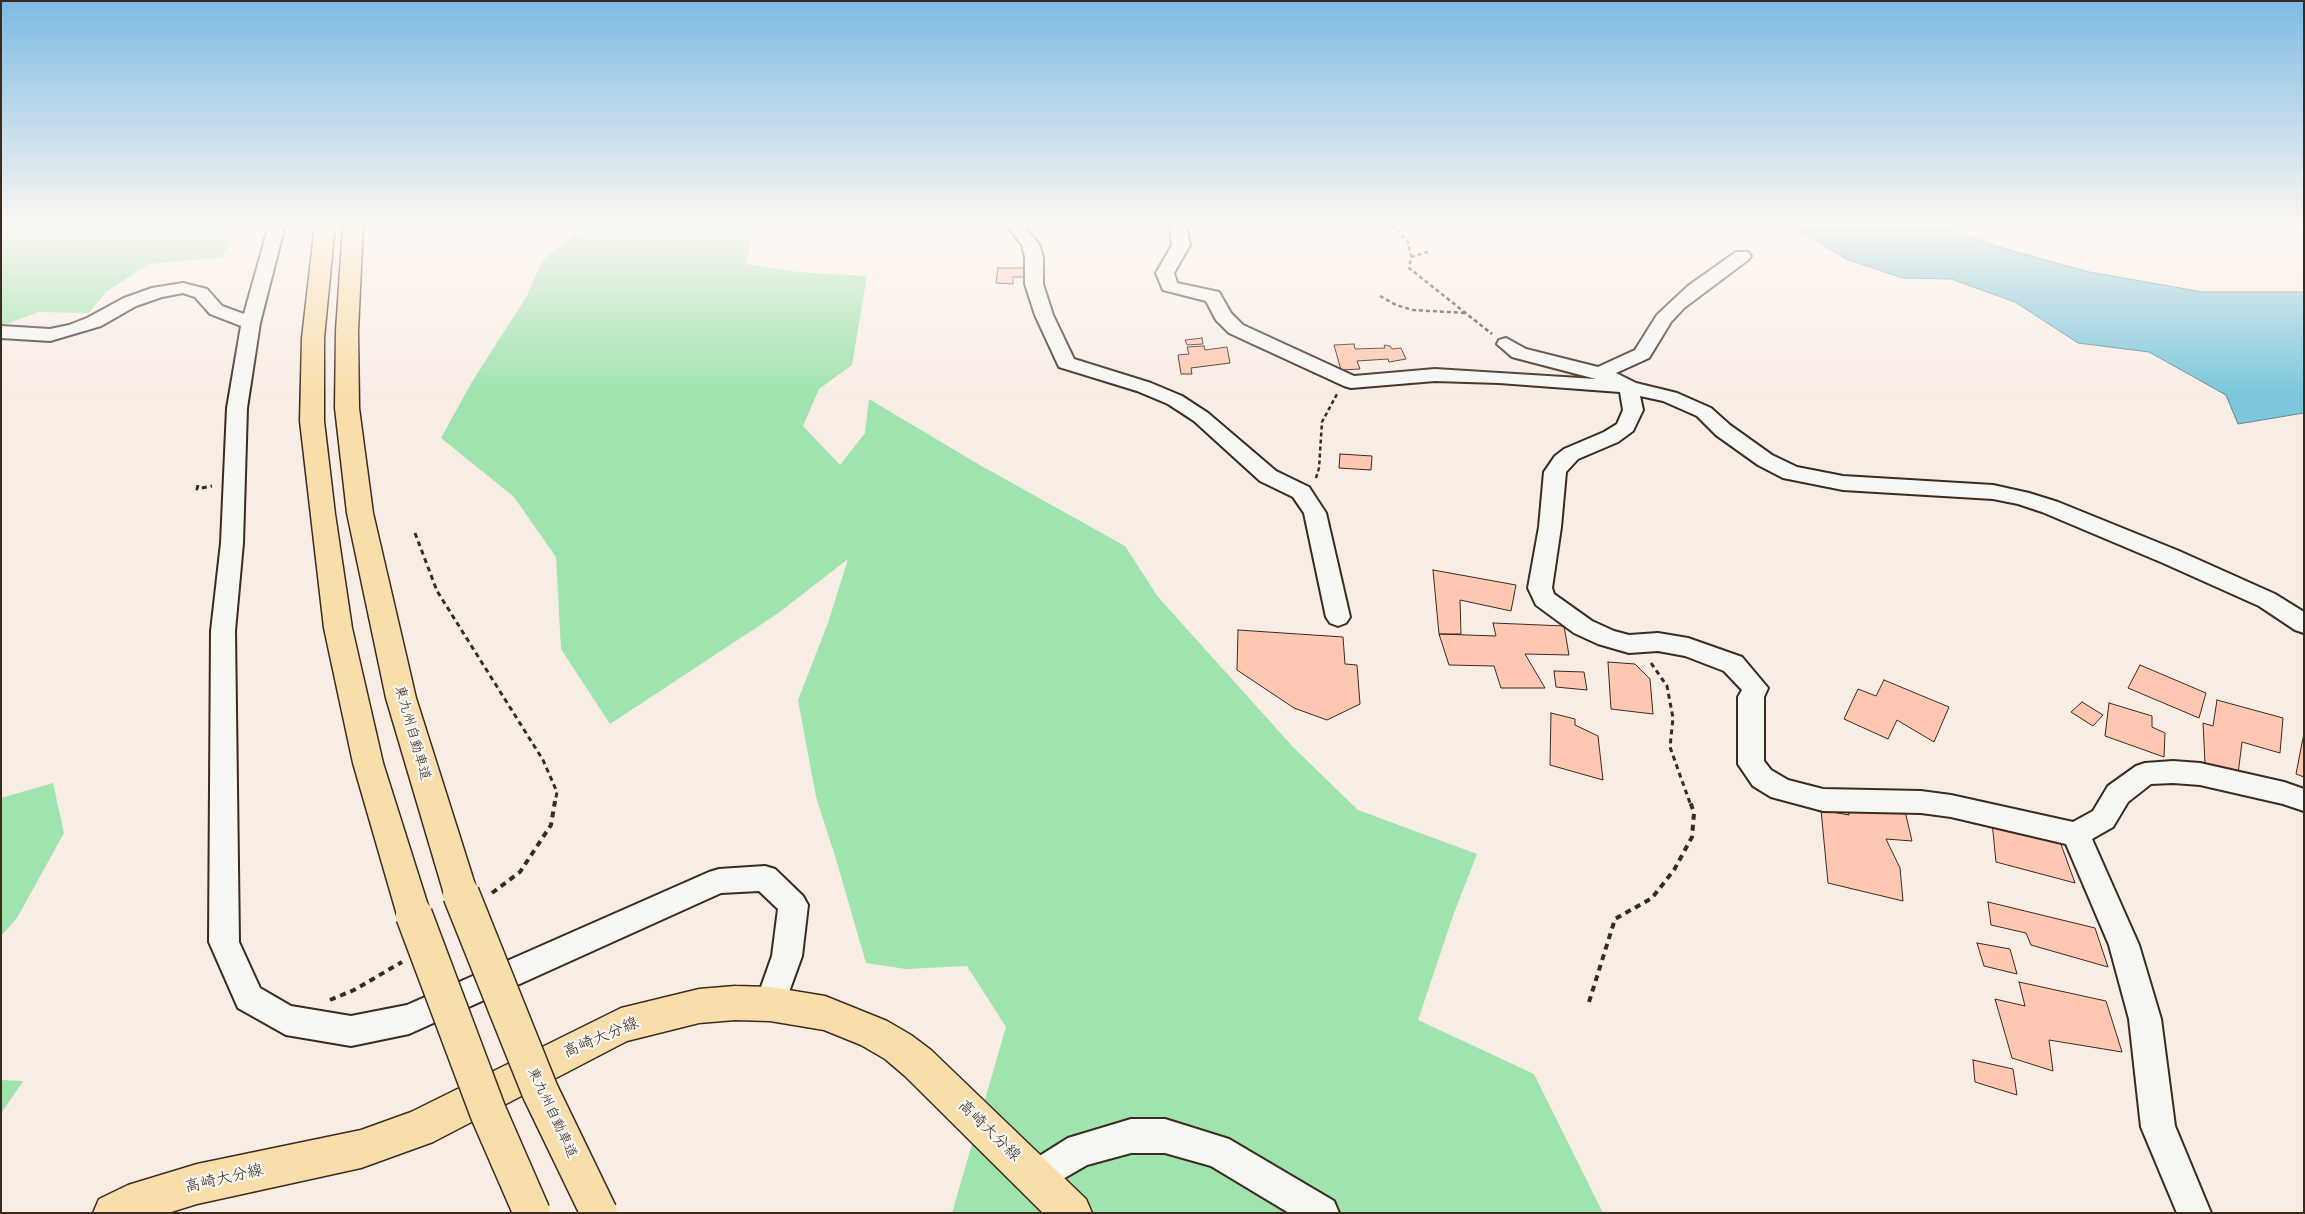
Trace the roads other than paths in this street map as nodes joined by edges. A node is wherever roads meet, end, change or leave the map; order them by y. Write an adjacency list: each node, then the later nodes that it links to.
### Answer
1 (262, 282): 7 (street)
2 (319, 282): 19 (main road, bridge)
3 (350, 282): 20 (main road, 東九州自動車道, bridge)
4 (1034, 282): 12 (street)
5 (1168, 282): 11 (street)
6 (1708, 282): 10 (street)
7 (251, 323): 8 (street); 16 (street)
8 (1, 332)
9 (1506, 344): 10 (street)
10 (1600, 373): 11 (street)
11 (1629, 387): 13 (street); 15 (street)
12 (1338, 618)
13 (2304, 624)
14 (2304, 800): 15 (street)
15 (2076, 834): 23 (street)
16 (770, 1004): 17 (main road, 高崎大分線); 18 (main road, 高崎大分線)
17 (1037, 1177): 21 (main road, 高崎大分線); 22 (street)
18 (113, 1213)
19 (532, 1213)
20 (599, 1213)
21 (1072, 1213)
22 (1322, 1213)
23 (2194, 1213)

